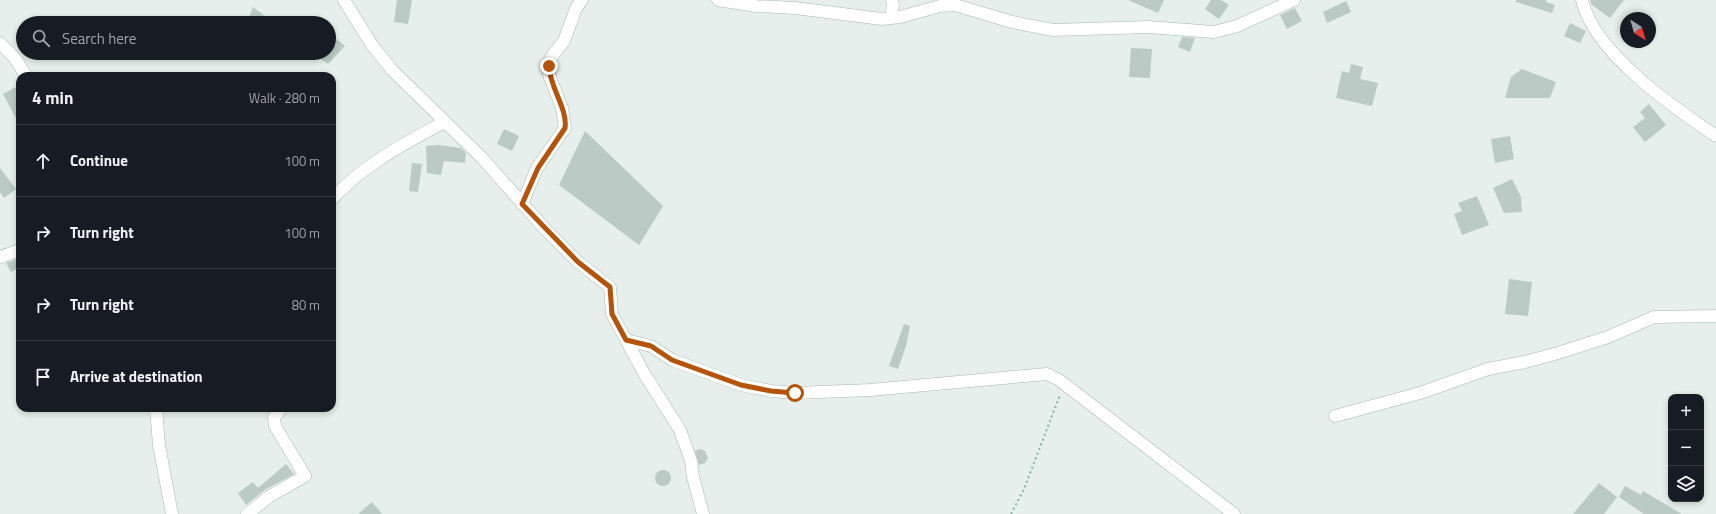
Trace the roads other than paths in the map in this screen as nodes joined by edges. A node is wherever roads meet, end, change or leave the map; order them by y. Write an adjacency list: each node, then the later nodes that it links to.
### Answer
1 (344, 0): 10 (street)
2 (582, 0): 13 (street)
3 (718, 0): 7 (street)
4 (892, 0): 7 (street)
5 (1294, 0): 7 (street)
6 (1582, 0): 11 (street)
7 (891, 18)
8 (0, 43): 9 (street)
9 (23, 72)
10 (444, 122): 12 (street); 13 (street)
11 (1716, 136)
12 (336, 195)
13 (522, 204): 17 (street)
14 (16, 251): 15 (street)
15 (0, 257)
16 (1716, 316): 20 (street)
17 (626, 340): 23 (street); 24 (street)
18 (156, 412): 21 (street)
19 (278, 412): 22 (street)
20 (1335, 416)
21 (172, 514)
22 (247, 514)
23 (703, 514)
24 (1234, 514)

